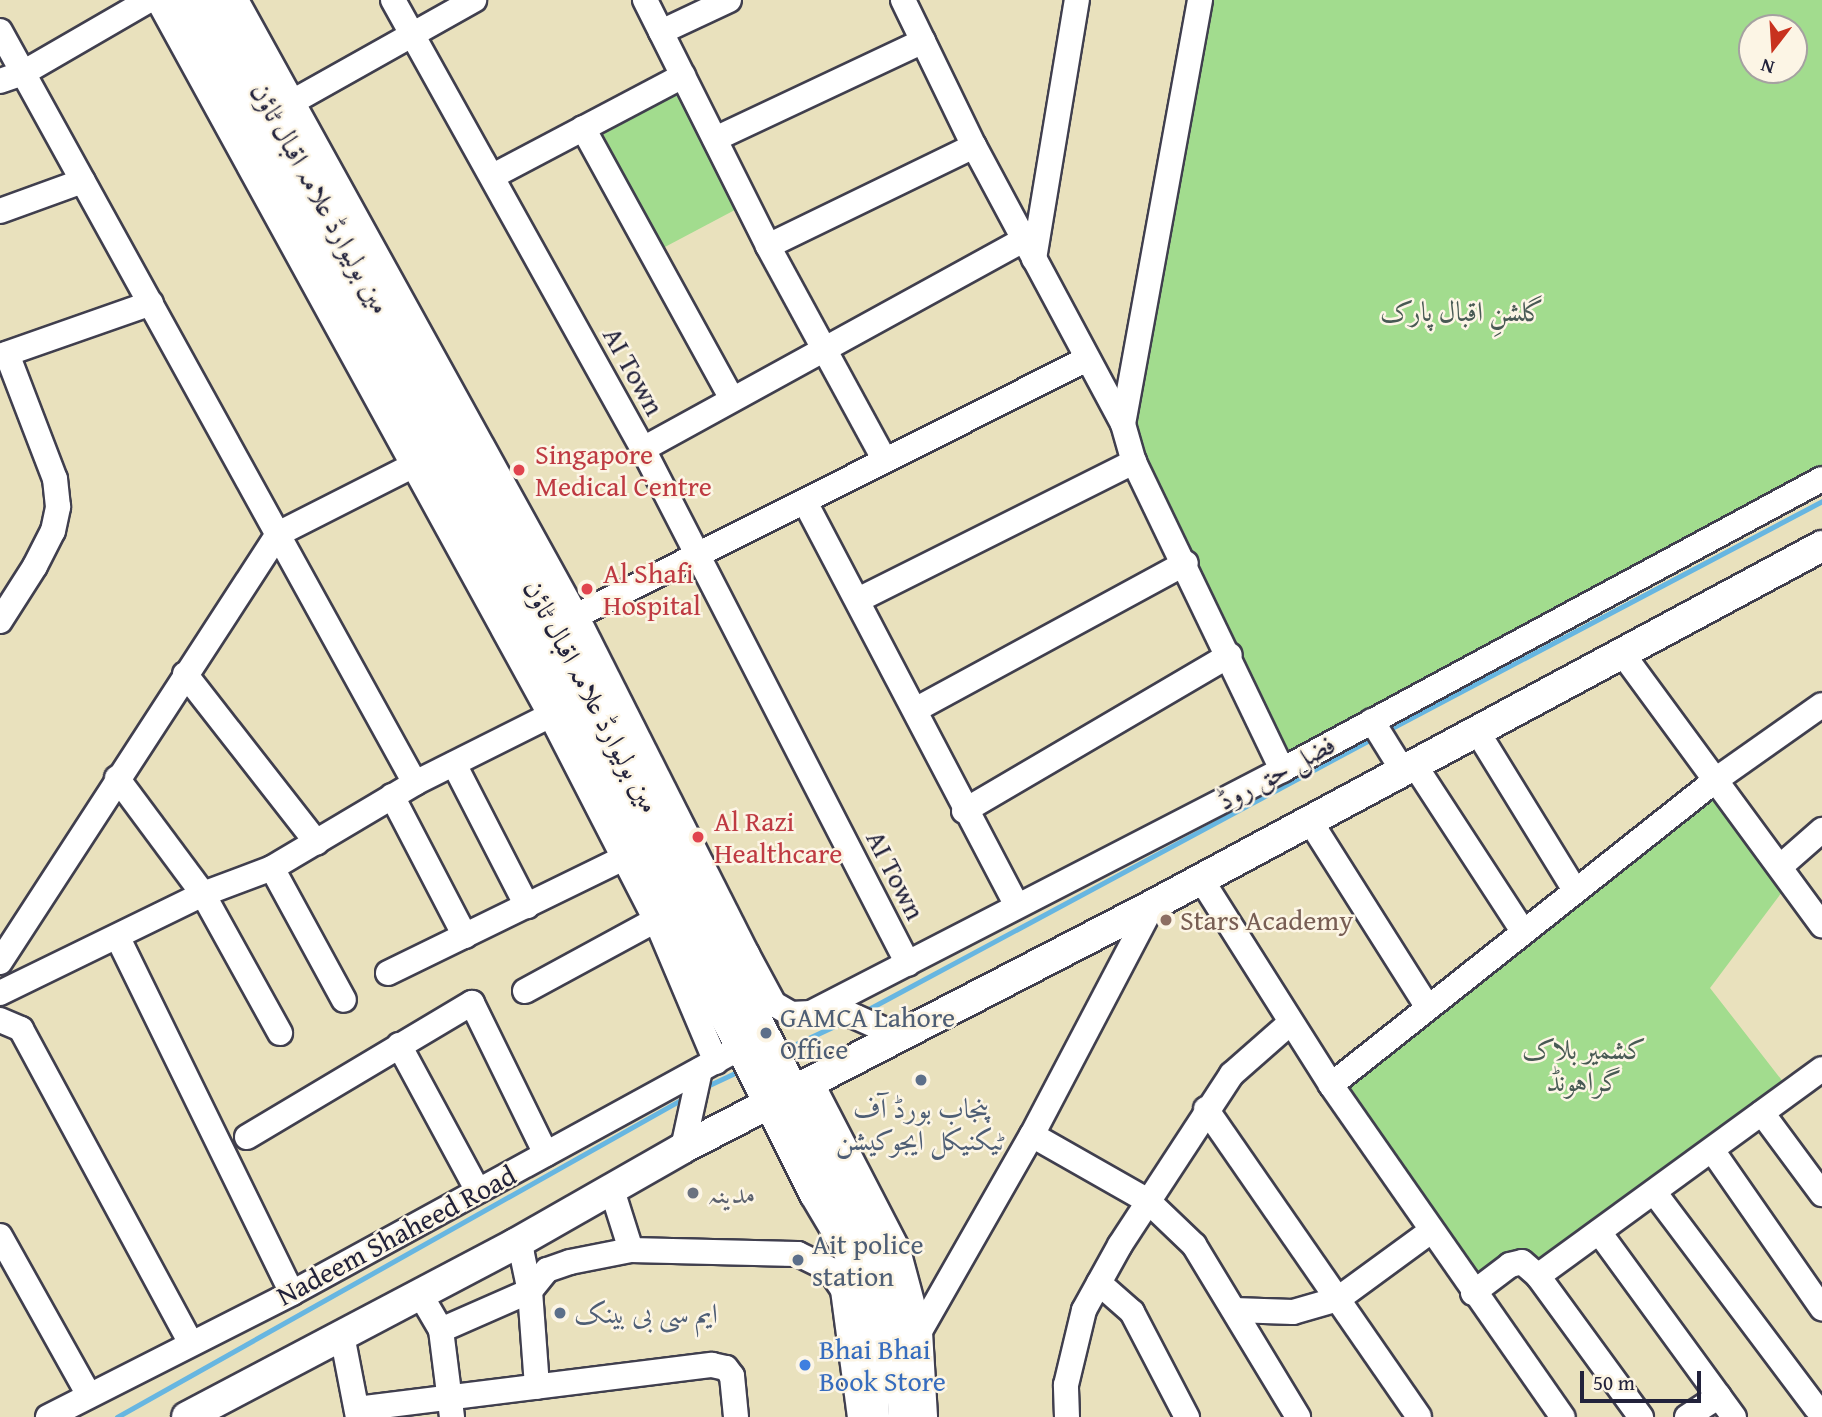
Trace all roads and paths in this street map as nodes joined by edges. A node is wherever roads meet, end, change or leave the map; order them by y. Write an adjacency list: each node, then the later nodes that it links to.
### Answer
1 (149, 0): 18 (street)
2 (158, 0): 36 (street)
3 (186, 0): 19 (main road, مین بولیوارڈ علامہ اقبال ٹاؤن)
4 (212, 0): 19 (main road, مین بولیوارڈ علامہ اقبال ٹاؤن)
5 (236, 0): 19 (street, فضل حق روڈ)
6 (393, 0): 15 (street, AI Town)
7 (474, 0): 15 (street)
8 (645, 0): 14 (street)
9 (729, 0): 14 (street)
10 (902, 0): 16 (street)
11 (1077, 0): 27 (street)
12 (1200, 0): 33 (street)
13 (0, 31): 18 (street)
14 (661, 32): 17 (street)
15 (413, 36): 19 (street); 23 (street, AI Town)
16 (923, 41): 21 (street); 22 (street)
17 (683, 76): 20 (street); 21 (street)
18 (11, 77): 24 (street)
19 (273, 113): 36 (main road, مین بولیوارڈ علامہ اقبال ٹاؤن); 45 (street, فضل حق روڈ); 79 (main road, مین بولیوارڈ علامہ اقبال ٹاؤن)
20 (583, 128): 23 (street); 32 (street)
21 (715, 139): 26 (street)
22 (974, 146): 26 (street); 27 (street)
23 (493, 176): 34 (street, AI Town)
24 (83, 181): 25 (street); 28 (street)
25 (0, 211)
26 (768, 246): 29 (street)
27 (1029, 249): 29 (street); 31 (street)
28 (151, 303): 30 (street); 40 (street)
29 (829, 350): 32 (street); 35 (street)
30 (4, 355): 46 (street)
31 (1087, 359): 33 (street); 35 (street)
32 (733, 398): 34 (street)
33 (1123, 424): 37 (street)
34 (643, 449): 42 (street, AI Town)
35 (884, 459): 39 (street)
36 (424, 460): 40 (street); 52 (main road, مین بولیوارڈ علامہ اقبال ٹاؤن)
37 (1134, 463): 43 (street); 44 (street)
38 (1822, 479): 54 (street, فضل حق روڈ)
39 (805, 502): 42 (street); 44 (street)
40 (278, 534): 49 (street); 59 (street)
41 (1822, 546): 47 (main road, فضل حق روڈ)
42 (700, 556): 45 (street); 81 (street, AI Town)
43 (1186, 563): 48 (street); 51 (street)
44 (858, 600): 51 (street)
45 (576, 616): 79 (street, فضل حق روڈ)
46 (0, 621)
47 (1622, 653): 53 (main road, فضل حق روڈ); 58 (street)
48 (1230, 655): 56 (street); 61 (street)
49 (185, 674): 57 (street); 64 (street)
50 (1822, 705): 58 (street)
51 (915, 710): 61 (street)
52 (561, 711): 55 (street); 65 (street); 93 (main road, مین بولیوارڈ علامہ اقبال ٹاؤن)
53 (1477, 731): 54 (main road, فضل حق روڈ); 69 (street)
54 (1391, 746): 56 (street, فضل حق روڈ); 62 (main road, فضل حق روڈ); 76 (street)
55 (454, 764): 59 (street); 73 (street)
56 (1282, 770): 71 (street, فضل حق روڈ)
57 (117, 778): 70 (street); 80 (street)
58 (1717, 779): 66 (street); 69 (street)
59 (415, 783): 60 (street)
60 (392, 796): 64 (street); 77 (street)
61 (964, 811): 71 (street)
62 (1310, 821): 68 (main road, فضل حق روڈ); 86 (street)
63 (1822, 830): 66 (street)
64 (317, 843): 67 (street)
65 (622, 859): 73 (street); 74 (street)
66 (1781, 866): 75 (street)
67 (272, 868): 70 (street); 85 (street)
68 (1201, 879): 72 (main road, فضل حق روڈ); 89 (street)
69 (1575, 890): 76 (street)
70 (202, 894): 78 (street); 91 (street)
71 (1017, 905): 81 (street, فضل حق روڈ)
72 (1153, 905): 90 (main road, فضل حق روڈ); 101 (street)
73 (527, 906): 77 (street)
74 (656, 920): 83 (street); 94 (street)
75 (1822, 925)
76 (1522, 931): 86 (street)
77 (465, 936): 82 (street)
78 (118, 938): 84 (street); 120 (street)
79 (738, 959): 87 (street, فضل حق روڈ); 93 (main road, مین بولیوارڈ علامہ اقبال ٹاؤن)
80 (0, 961)
81 (908, 964): 87 (street, فضل حق روڈ)
82 (388, 973)
83 (524, 990)
84 (0, 993)
85 (344, 1000)
86 (1427, 1006): 97 (street)
87 (837, 1009): 90 (street)
88 (0, 1020): 129 (street)
89 (1290, 1023): 97 (street); 99 (street)
90 (888, 1031): 96 (main road, فضل حق روڈ)
91 (280, 1032)
92 (399, 1045): 102 (street); 105 (street); 107 (street)
93 (752, 1048): 94 (street, Nadeem Shaheed Road); 96 (main road, مین بولیوارڈ علامہ اقبال ٹاؤن); 98 (main road)
94 (704, 1070): 103 (street); 105 (street, Nadeem Shaheed Road)
95 (1820, 1076): 100 (street)
96 (799, 1083): 98 (main road, فضل حق روڈ); 127 (street); 130 (main road, مین بولیوارڈ علامہ اقبال ٹاؤن)
97 (1331, 1085): 111 (street)
98 (765, 1095): 103 (main road); 116 (main road)
99 (1206, 1109): 110 (street); 123 (street)
100 (1762, 1113): 104 (street); 109 (street)
101 (1031, 1135): 110 (street); 127 (street)
102 (247, 1138)
103 (683, 1148): 106 (main road)
104 (1712, 1150): 108 (street); 124 (street)
105 (546, 1154): 107 (street, Nadeem Shaheed Road)
106 (612, 1190): 114 (main road); 115 (street)
107 (478, 1191): 120 (street, Nadeem Shaheed Road)
108 (1654, 1192): 112 (street); 136 (street)
109 (1822, 1194)
110 (1148, 1201): 118 (street); 125 (street)
111 (1431, 1231): 121 (street); 123 (street)
112 (1599, 1232): 117 (street); 133 (street)
113 (0, 1236): 132 (street)
114 (515, 1244): 119 (street); 122 (main road)
115 (631, 1250): 116 (street); 119 (street)
116 (838, 1259): 141 (street); 142 (main road)
117 (1538, 1276): 121 (street); 150 (street)
118 (1099, 1283): 145 (street); 146 (street)
119 (530, 1291): 126 (street); 131 (street)
120 (292, 1293): 129 (street, Nadeem Shaheed Road)
121 (1473, 1293): 149 (street)
122 (420, 1294): 126 (street); 128 (main road)
123 (1338, 1299): 125 (street); 148 (street)
124 (1822, 1308)
125 (1234, 1310): 147 (street)
126 (441, 1330): 135 (street)
127 (919, 1332): 130 (street); 144 (street)
128 (342, 1335): 137 (street); 138 (main road)
129 (190, 1342): 132 (street, Nadeem Shaheed Road)
130 (900, 1366): 143 (main road, مین بولیوارڈ علامہ اقبال ٹاؤن)
131 (537, 1387): 134 (street); 140 (street)
132 (89, 1395): 139 (street, Nadeem Shaheed Road)
133 (1718, 1395): 151 (street); 152 (street)
134 (477, 1407): 135 (street)
135 (451, 1408): 137 (street)
136 (1814, 1410)
137 (358, 1413)
138 (198, 1414)
139 (48, 1417)
140 (736, 1417)
141 (860, 1417)
142 (874, 1417)
143 (904, 1417)
144 (925, 1417)
145 (1067, 1417)
146 (1187, 1417)
147 (1298, 1417)
148 (1419, 1417)
149 (1563, 1417)
150 (1641, 1417)
151 (1687, 1417)
152 (1734, 1417)

